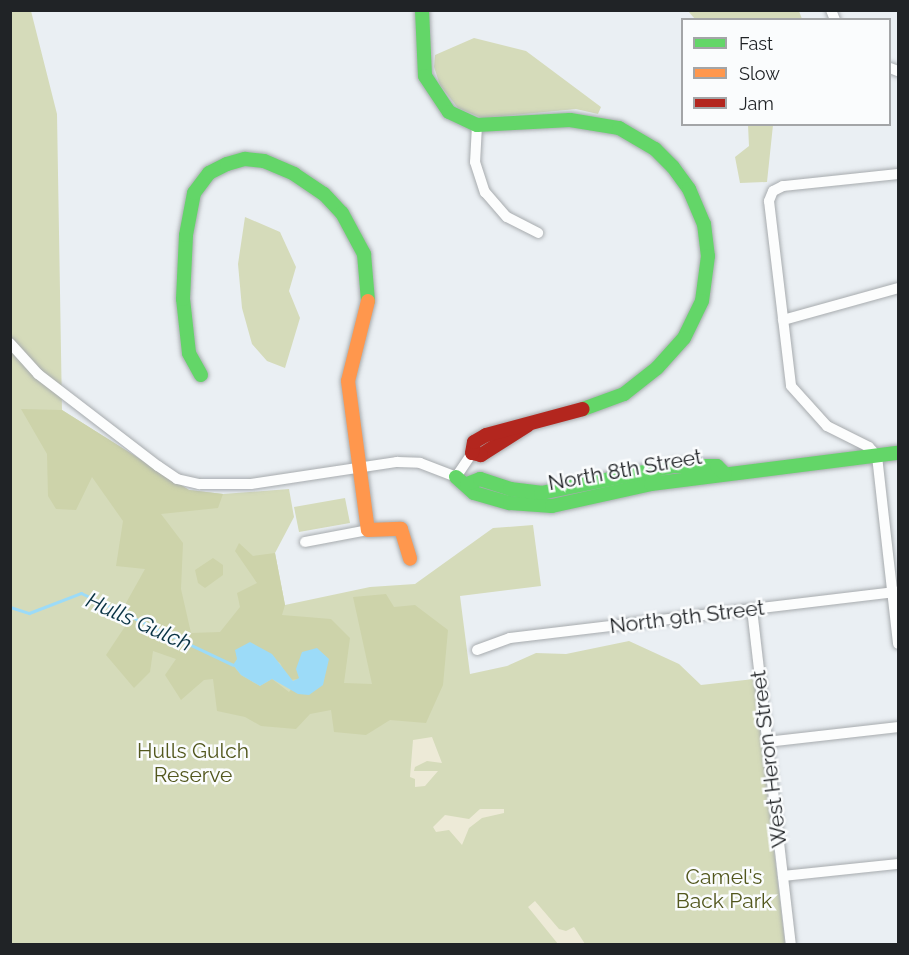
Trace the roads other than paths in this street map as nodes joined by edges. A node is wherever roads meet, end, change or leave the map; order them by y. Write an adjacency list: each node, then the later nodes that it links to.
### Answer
1 (422, 10): 2 (street)
2 (477, 125): 4 (street); 9 (street)
3 (898, 174): 6 (street)
4 (538, 232)
5 (898, 288): 6 (street)
6 (783, 320): 11 (street)
7 (10, 343): 12 (street, North 8th Street)
8 (201, 375): 12 (street)
9 (472, 453): 13 (street)
10 (898, 453): 11 (street, North 8th Street)
11 (877, 456): 13 (street, North 8th Street); 17 (street)
12 (360, 465): 13 (street, North 8th Street); 14 (street)
13 (461, 481)
14 (368, 530): 15 (street); 16 (street)
15 (305, 542)
16 (410, 559)
17 (896, 592): 18 (street, North 9th Street); 19 (street)
18 (752, 609): 20 (street, North 9th Street); 22 (street, West Heron Street)
19 (898, 644)
20 (477, 650)
21 (898, 727): 22 (street)
22 (767, 741): 24 (street, West Heron Street)
23 (898, 864): 24 (street)
24 (783, 876): 25 (street, West Heron Street)
25 (791, 945)

